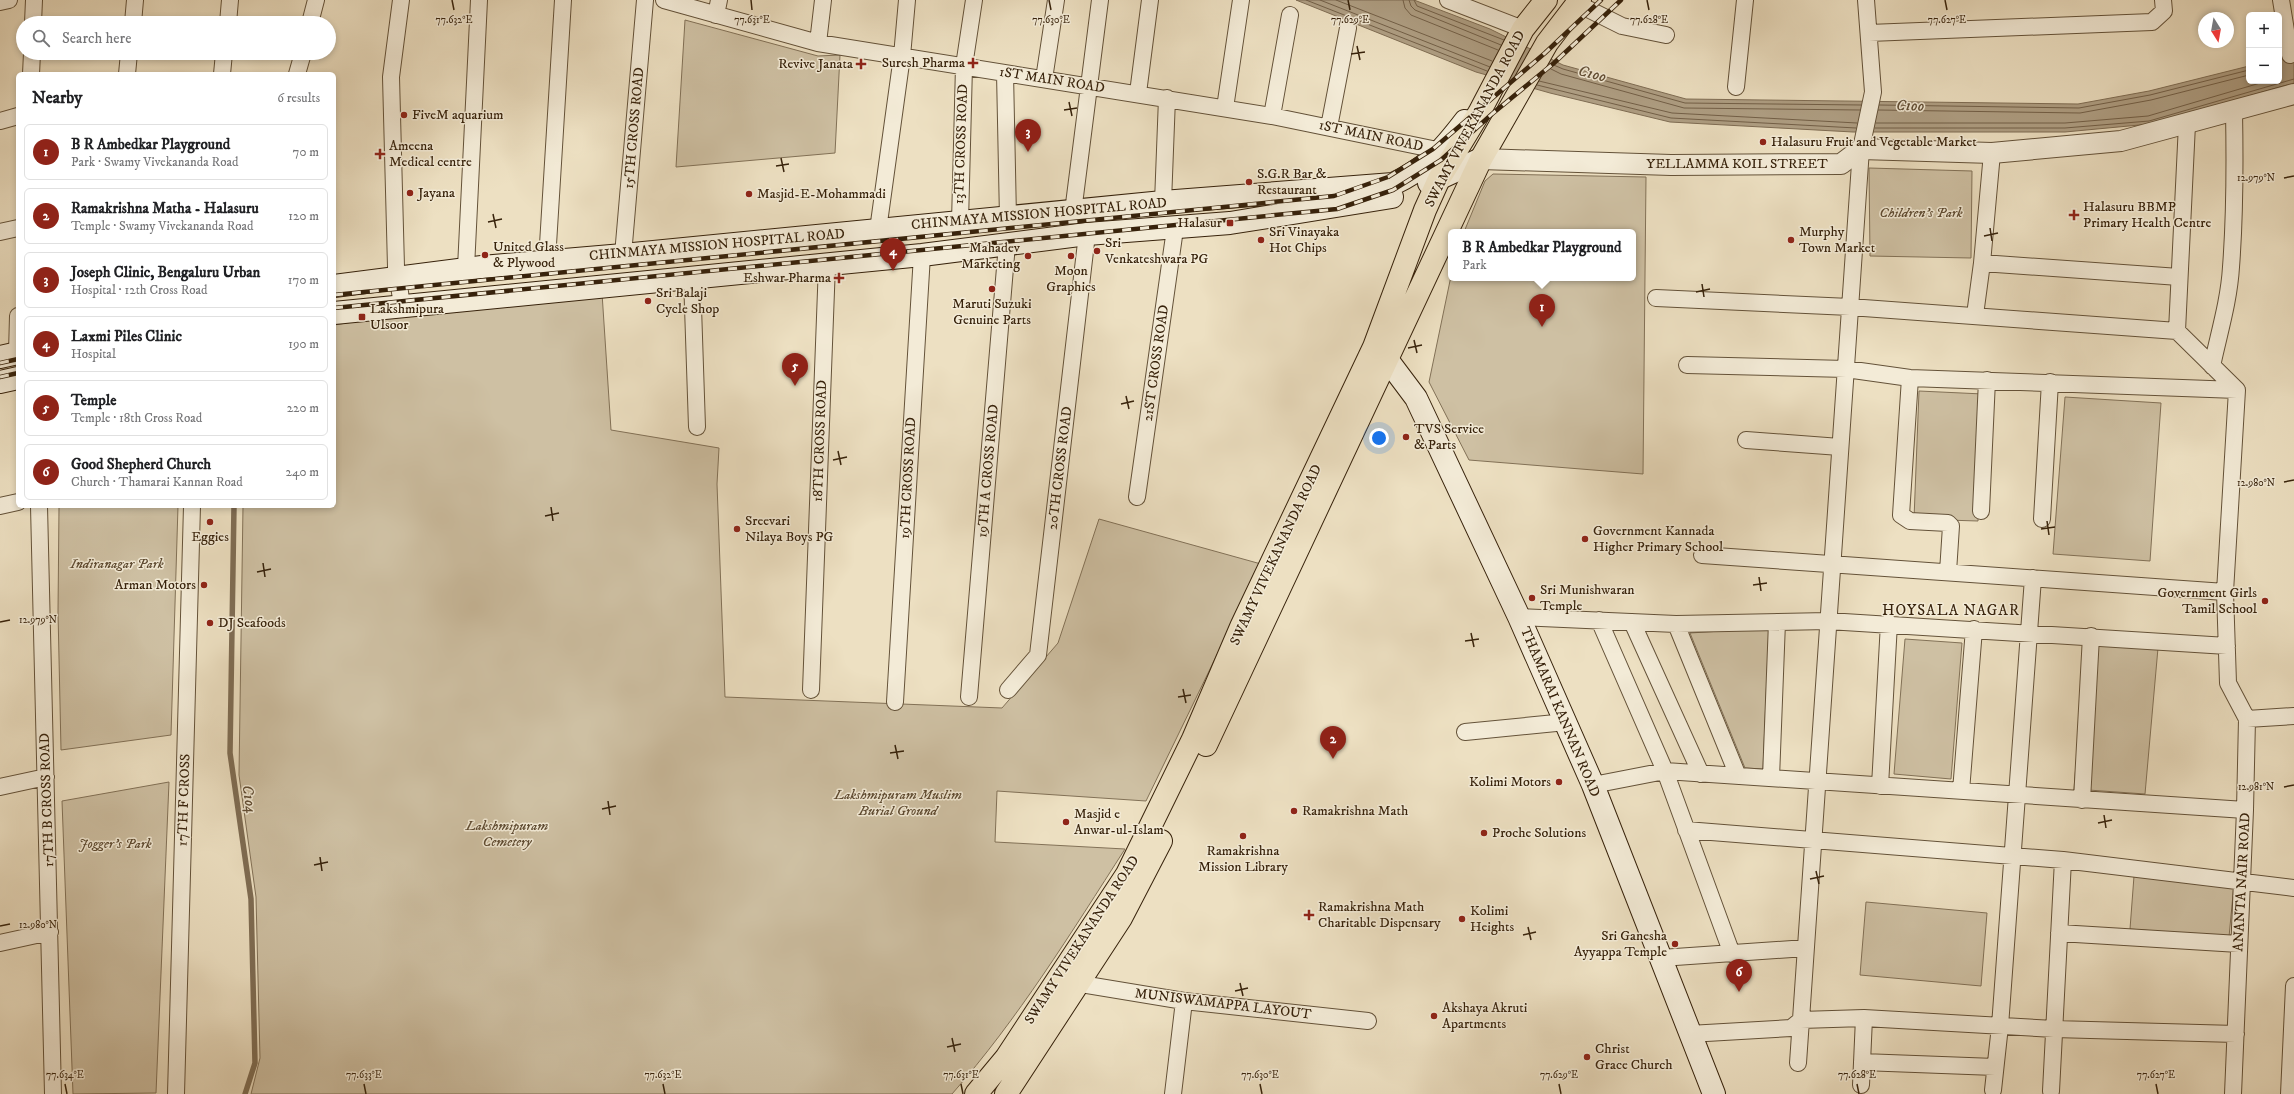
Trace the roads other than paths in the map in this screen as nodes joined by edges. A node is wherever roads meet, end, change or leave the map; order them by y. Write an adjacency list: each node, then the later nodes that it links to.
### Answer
1 (9, 0): 24 (street)
2 (34, 0): 28 (street)
3 (135, 0): 29 (street)
4 (230, 0): 30 (street)
5 (316, 0): 31 (street)
6 (401, 0): 84 (street)
7 (479, 0): 83 (street)
8 (563, 0): 80 (street)
9 (645, 0): 79 (street, 15TH CROSS ROAD)
10 (665, 0): 26 (street, 1ST MAIN ROAD)
11 (823, 0): 36 (street)
12 (907, 0): 37 (street)
13 (974, 0): 43 (street, 13TH CROSS ROAD)
14 (1056, 0): 49 (street)
15 (1100, 0): 50 (street)
16 (1150, 0): 52 (street)
17 (1242, 0): 55 (street)
18 (1448, 0): 33 (street)
19 (1546, 0): 33 (main road, SWAMY VIVEKANANDA ROAD)
20 (1746, 0): 51 (street)
21 (1866, 0): 34 (street)
22 (2163, 0): 34 (street)
23 (2281, 0): 38 (street)
24 (0, 2)
25 (1578, 2): 35 (street); 66 (main road, SWAMY VIVEKANANDA ROAD)
26 (718, 7): 36 (street, 1ST MAIN ROAD)
27 (1290, 15): 57 (street)
28 (33, 16)
29 (134, 16)
30 (229, 16)
31 (312, 16)
32 (1348, 28): 62 (street)
33 (1521, 33): 61 (main road, SWAMY VIVEKANANDA ROAD)
34 (1869, 34): 63 (street)
35 (1666, 35)
36 (818, 43): 37 (street, 1ST MAIN ROAD)
37 (902, 56): 43 (street, 1ST MAIN ROAD); 74 (street)
38 (2290, 56)
39 (32, 60): 44 (street)
40 (129, 60): 45 (street)
41 (223, 60): 46 (street)
42 (301, 60): 47 (street)
43 (964, 66): 48 (street, 1ST MAIN ROAD); 71 (street, 13TH CROSS ROAD)
44 (31, 72)
45 (127, 72)
46 (222, 72)
47 (298, 72)
48 (1005, 73): 49 (street, 1ST MAIN ROAD); 70 (street)
49 (1044, 79): 50 (street, 1ST MAIN ROAD)
50 (1090, 86): 52 (street, 1ST MAIN ROAD); 69 (street)
51 (1736, 87)
52 (1138, 93): 54 (street, 1ST MAIN ROAD)
53 (2294, 94): 56 (street)
54 (1167, 98): 55 (street, 1ST MAIN ROAD); 68 (street)
55 (1225, 108): 57 (street, 1ST MAIN ROAD)
56 (2234, 111): 60 (street); 98 (street)
57 (1272, 116): 62 (street, 1ST MAIN ROAD)
58 (16, 117): 59 (street)
59 (0, 121)
60 (2187, 124): 65 (street); 86 (street)
61 (1467, 125): 64 (main road, CHINMAYA MISSION HOSPITAL ROAD); 67 (main road, SWAMY VIVEKANANDA ROAD)
62 (1329, 127): 64 (street, 1ST MAIN ROAD)
63 (1862, 142): 65 (street); 66 (street, YELLAMMA KOIL STREET); 90 (street)
64 (1442, 151): 68 (main road, CHINMAYA MISSION HOSPITAL ROAD)
65 (1992, 152): 81 (street)
66 (1481, 159): 67 (main road, CHINMAYA MISSION HOSPITAL ROAD); 95 (main road, SWAMY VIVEKANANDA ROAD)
67 (1439, 179): 73 (main road, CHINMAYA MISSION HOSPITAL ROAD); 95 (main road, SWAMY VIVEKANANDA ROAD)
68 (1163, 202): 69 (main road, CHINMAYA MISSION HOSPITAL ROAD)
69 (1074, 212): 70 (main road, CHINMAYA MISSION HOSPITAL ROAD)
70 (1008, 218): 71 (main road, CHINMAYA MISSION HOSPITAL ROAD)
71 (960, 222): 74 (main road, CHINMAYA MISSION HOSPITAL ROAD)
72 (16, 228): 75 (street)
73 (1175, 229): 76 (main road, CHINMAYA MISSION HOSPITAL ROAD); 109 (street, 21ST CROSS ROAD)
74 (878, 230): 79 (main road, CHINMAYA MISSION HOSPITAL ROAD)
75 (0, 232)
76 (1087, 234): 77 (main road, CHINMAYA MISSION HOSPITAL ROAD); 133 (street, 20TH CROSS ROAD)
77 (1006, 244): 78 (main road, CHINMAYA MISSION HOSPITAL ROAD); 134 (street, 19TH A CROSS ROAD)
78 (922, 254): 82 (main road, CHINMAYA MISSION HOSPITAL ROAD); 135 (street, 19TH CROSS ROAD)
79 (623, 255): 80 (main road, CHINMAYA MISSION HOSPITAL ROAD)
80 (547, 261): 83 (main road, CHINMAYA MISSION HOSPITAL ROAD)
81 (1982, 263): 86 (street); 92 (street)
82 (827, 264): 85 (main road, CHINMAYA MISSION HOSPITAL ROAD); 132 (street, 18TH CROSS ROAD)
83 (466, 268): 84 (main road, CHINMAYA MISSION HOSPITAL ROAD)
84 (396, 277): 87 (main road, CHINMAYA MISSION HOSPITAL ROAD); 89 (street)
85 (692, 277): 89 (main road, CHINMAYA MISSION HOSPITAL ROAD); 106 (street)
86 (2179, 277): 94 (street)
87 (336, 286)
88 (1656, 298): 90 (street)
89 (402, 305): 91 (main road, CHINMAYA MISSION HOSPITAL ROAD)
90 (1850, 306): 92 (street); 99 (street)
91 (336, 313)
92 (1975, 315): 94 (street)
93 (16, 329): 96 (street)
94 (2177, 331): 98 (street)
95 (1380, 353): 121 (main road, THAMARAI KANNAN ROAD); 166 (main road, SWAMY VIVEKANANDA ROAD)
96 (12, 355)
97 (1687, 365): 99 (street)
98 (2212, 366): 105 (street)
99 (1846, 368): 101 (street); 108 (street)
100 (16, 378): 103 (main road)
101 (1910, 378): 102 (street); 118 (street)
102 (1987, 380): 104 (street); 114 (street)
103 (0, 382)
104 (2050, 382): 105 (street); 115 (street)
105 (2237, 390): 120 (street, ANANTA NAIR ROAD)
106 (697, 427)
107 (1746, 440): 108 (street)
108 (1840, 447): 117 (street)
109 (1137, 498)
110 (16, 502): 111 (street)
111 (0, 506)
112 (39, 508): 143 (street, 17TH B CROSS ROAD)
113 (192, 508): 183 (street, 17TH F CROSS)
114 (1981, 511)
115 (2042, 519)
116 (1702, 555): 117 (street)
117 (1832, 564): 118 (street); 123 (street)
118 (1948, 572): 119 (street)
119 (2033, 578): 120 (street); 129 (street)
120 (2225, 592): 131 (street, ANANTA NAIR ROAD)
121 (1519, 617): 122 (street); 138 (main road, THAMARAI KANNAN ROAD)
122 (1599, 620): 124 (street); 140 (street)
123 (1828, 621): 125 (street); 127 (street); 145 (street)
124 (1632, 622): 126 (street); 141 (street)
125 (1777, 622): 126 (street); 144 (street)
126 (1676, 624): 142 (street)
127 (1889, 624): 128 (street); 147 (street)
128 (1974, 629): 129 (street); 149 (street)
129 (2030, 632): 130 (street); 150 (street)
130 (2091, 636): 131 (street); 151 (street)
131 (2227, 646): 137 (street, ANANTA NAIR ROAD)
132 (811, 690)
133 (1008, 690)
134 (969, 697)
135 (895, 702)
136 (2294, 716): 137 (street)
137 (2247, 719): 152 (street, ANANTA NAIR ROAD)
138 (1566, 722): 139 (street); 146 (main road, THAMARAI KANNAN ROAD)
139 (1465, 732)
140 (1665, 771): 141 (street); 146 (street); 153 (street)
141 (1701, 774): 142 (street)
142 (1738, 776): 144 (street)
143 (46, 777): 148 (street); 159 (street, 17TH B CROSS ROAD)
144 (1771, 778): 145 (street)
145 (1817, 782): 147 (street); 154 (street)
146 (1592, 785): 165 (main road, THAMARAI KANNAN ROAD)
147 (1880, 786): 149 (street)
148 (0, 787)
149 (1961, 791): 150 (street)
150 (2018, 795): 151 (street); 155 (street)
151 (2082, 800): 152 (street)
152 (2245, 810): 157 (street, ANANTA NAIR ROAD)
153 (1686, 830): 154 (street); 164 (street)
154 (1813, 840): 155 (street); 163 (street)
155 (2013, 856): 156 (street); 172 (street)
156 (2063, 860): 157 (street); 160 (street)
157 (2241, 881): 158 (street); 162 (street, ANANTA NAIR ROAD)
158 (2294, 888)
159 (50, 932): 161 (street); 182 (street, 17TH B CROSS ROAD)
160 (2059, 933): 162 (street); 173 (street)
161 (0, 942)
162 (2239, 944): 175 (street, ANANTA NAIR ROAD)
163 (1806, 948): 164 (street); 170 (street)
164 (1732, 954): 165 (street)
165 (1661, 958): 174 (main road, THAMARAI KANNAN ROAD)
166 (1068, 982): 168 (street, MUNISWAMAPPA LAYOUT); 184 (main road, SWAMY VIVEKANANDA ROAD); 185 (main road, SWAMY VIVEKANANDA ROAD)
167 (2294, 986): 189 (street)
168 (1184, 1001): 171 (street, MUNISWAMAPPA LAYOUT); 186 (street)
169 (1864, 1018): 170 (street); 172 (street); 176 (street)
170 (1801, 1020): 174 (street); 177 (street)
171 (1368, 1021)
172 (2000, 1026): 173 (street); 178 (street)
173 (2054, 1029): 175 (street); 181 (street)
174 (1689, 1034): 187 (main road, THAMARAI KANNAN ROAD)
175 (2236, 1034): 188 (street, ANANTA NAIR ROAD)
176 (1862, 1062): 178 (street); 179 (street)
177 (1798, 1063)
178 (1995, 1067): 180 (street)
179 (1861, 1085)
180 (1993, 1090)
181 (2051, 1091)
182 (53, 1094)
183 (176, 1094)
184 (976, 1094)
185 (1006, 1094)
186 (1173, 1094)
187 (1714, 1094)
188 (2233, 1094)
189 (2289, 1094)

